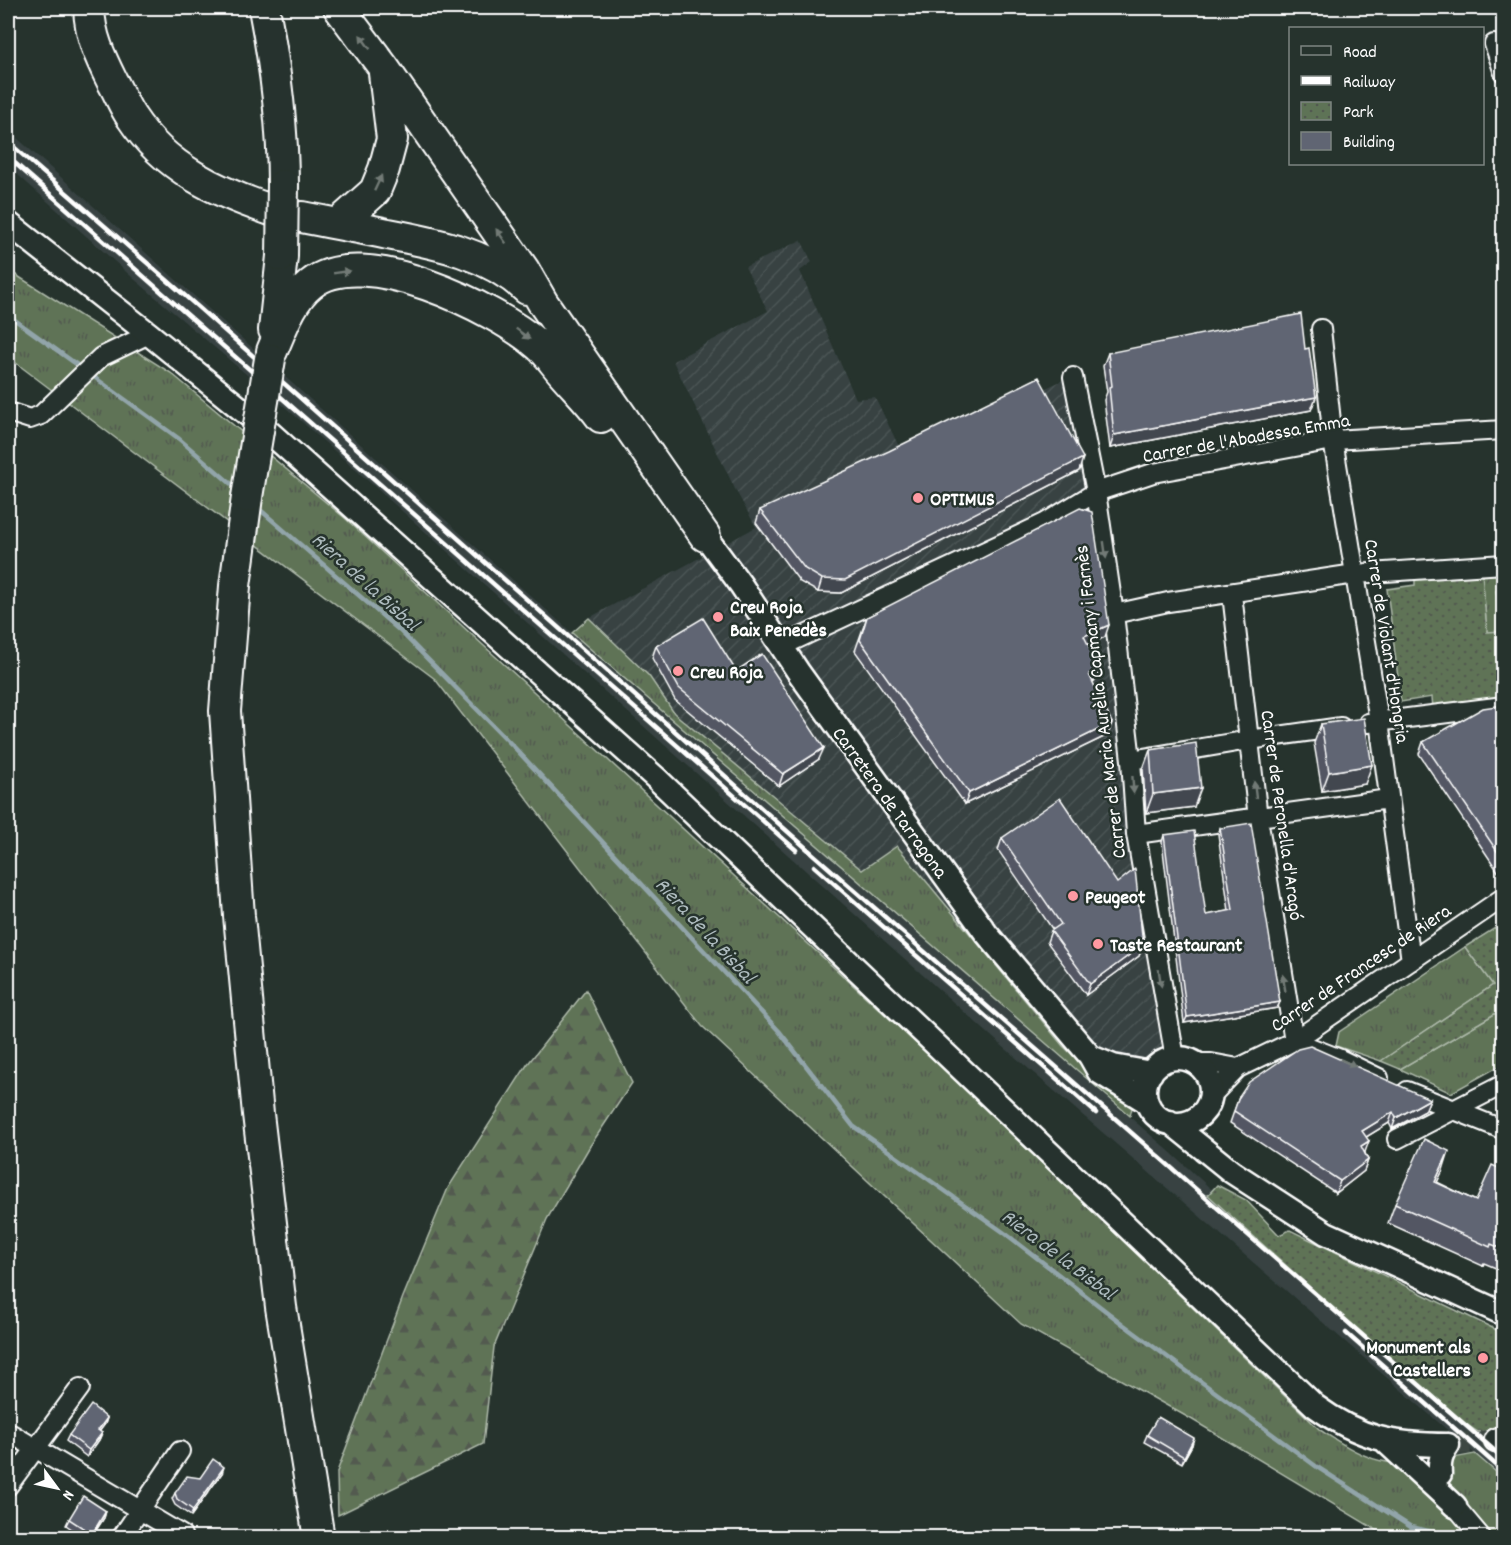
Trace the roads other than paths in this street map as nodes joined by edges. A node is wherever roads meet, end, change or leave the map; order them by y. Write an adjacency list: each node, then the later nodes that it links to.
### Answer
1 (89, 8): 8 (highway)
2 (104, 8): 8 (highway)
3 (248, 8): 10 (highway)
4 (264, 8): 10 (highway)
5 (339, 8): 7 (highway, one-way to 5)
6 (1494, 44): 9 (street)
7 (384, 68): 14 (highway, one-way to 7); 15 (highway, one-way to 7)
8 (107, 71): 11 (highway)
9 (1503, 73)
10 (279, 121): 11 (highway)
11 (277, 198): 18 (highway, bridge)
12 (302, 217): 14 (highway)
13 (8, 223): 17 (street)
14 (338, 224): 15 (highway)
15 (543, 303): 24 (highway)
16 (1321, 329): 22 (street, Carrer de Violant d'Hongria)
17 (149, 334): 20 (street); 57 (street)
18 (271, 355): 24 (highway, one-way to 24); 64 (highway, bridge)
19 (1073, 377): 23 (street, Carrer de Maria Aurèlia Capmany i Farnès)
20 (8, 412)
21 (1503, 430): 22 (street, Carrer de l'Abadessa Emma)
22 (1333, 440): 23 (street, Carrer de l'Abadessa Emma); 26 (street, Carrer de Violant d'Hongria)
23 (1096, 492): 28 (street, Carrer de Maria Aurèlia Capmany i Farnès, one-way to 28); 29 (street, Carrer de l'Abadessa Emma)
24 (705, 536): 29 (street, Carretera de Tarragona)
25 (1503, 564): 26 (street)
26 (1355, 574): 27 (street); 31 (street, Carrer de Violant d'Hongria)
27 (1232, 594): 28 (street); 32 (street, Carrer de Peronella d'Aragó)
28 (1114, 614): 33 (street, Carrer de Maria Aurèlia Capmany i Farnès)
29 (782, 646): 40 (street, Carretera de Tarragona)
30 (1503, 706): 31 (street)
31 (1379, 721): 32 (street); 34 (street, Carrer de Violant d'Hongria)
32 (1249, 740): 33 (street); 35 (street, Carrer de Peronella d'Aragó, one-way to 32)
33 (1131, 760): 36 (street, Carrer de Maria Aurèlia Capmany i Farnès, one-way to 36)
34 (1389, 799): 35 (street); 38 (street, Carrer de Violant d'Hongria)
35 (1258, 818): 36 (street); 39 (street, Carrer de Peronella d'Aragó, one-way to 35)
36 (1136, 834): 41 (street, Carrer de Maria Aurèlia Capmany i Farnès, one-way to 41)
37 (1503, 897): 38 (street, Carrer de Francesc de Riera)
38 (1411, 961): 39 (street, Carrer de Francesc de Riera)
39 (1294, 1041): 42 (street, Carrer de Francesc de Riera); 47 (street, one-way to 47)
40 (1090, 1056): 43 (street, Carretera de Tarragona); 45 (street, Carretera de Tarragona)
41 (1185, 1061): 42 (street); 43 (street); 46 (street)
42 (1238, 1068): 46 (street, Carrer de Francesc de Riera)
43 (1150, 1072): 45 (street)
44 (1503, 1084): 47 (street)
45 (1147, 1102): 48 (street)
46 (1207, 1104): 48 (street); 51 (street)
47 (1454, 1110): 49 (street); 50 (street)
48 (1170, 1122): 51 (street)
49 (1503, 1130)
50 (1397, 1139)
51 (1212, 1156): 52 (street)
52 (1503, 1314)
53 (81, 1388): 55 (street)
54 (8, 1432): 55 (street)
55 (36, 1448): 59 (street); 61 (street)
56 (180, 1451): 61 (street)
57 (1409, 1453): 58 (street); 58 (street); 60 (street)
58 (1440, 1474): 60 (street)
59 (8, 1486)
60 (1455, 1506): 65 (street)
61 (140, 1510): 62 (street); 63 (street)
62 (182, 1535)
63 (121, 1538)
64 (319, 1538)
65 (1482, 1538)

